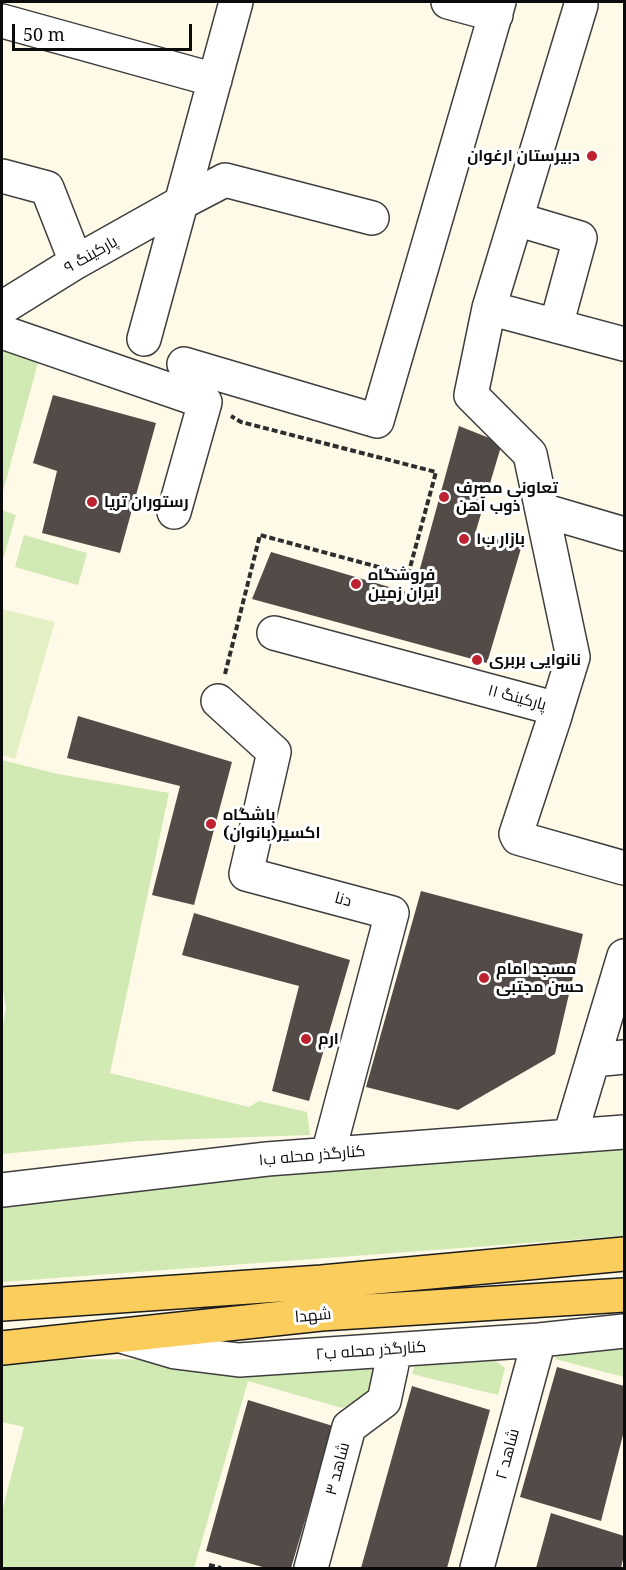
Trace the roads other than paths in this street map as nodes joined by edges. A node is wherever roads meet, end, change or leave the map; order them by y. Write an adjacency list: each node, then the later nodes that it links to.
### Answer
1 (236, 2): 6 (street)
2 (448, 2): 4 (street)
3 (581, 4): 10 (street)
4 (498, 8): 18 (street)
5 (6, 15): 6 (street)
6 (215, 80): 8 (street)
7 (2, 176): 11 (street)
8 (181, 203): 9 (street, پارکینگ ۹); 11 (street, پارکینگ ۹); 16 (street)
9 (372, 218)
10 (516, 219): 13 (street); 14 (street)
11 (76, 262): 12 (street, پارکینگ ۹)
12 (2, 308)
13 (489, 308): 14 (street); 19 (street)
14 (556, 326): 17 (street)
15 (2, 332): 20 (street)
16 (144, 339)
17 (624, 344)
18 (184, 364)
19 (542, 510): 21 (street); 24 (street)
20 (174, 512)
21 (624, 534)
22 (274, 633): 24 (street, پارکینگ ۱۱)
23 (218, 701): 30 (street, دنا)
24 (556, 709): 25 (street, پارکینگ ۱۱)
25 (624, 868)
26 (624, 956): 27 (street)
27 (609, 1058): 29 (street)
28 (624, 1132): 29 (street, کنارگذر محله ب۱)
29 (570, 1136): 30 (street, کنارگذر محله ب۱)
30 (328, 1154): 31 (street, کنارگذر محله ب۱)
31 (2, 1190)
32 (624, 1254): 34 (main road, شهدا)
33 (624, 1295): 36 (main road, شهدا)
34 (2, 1304)
35 (624, 1331): 37 (street, کنارگذر محله ب۲)
36 (120, 1336): 38 (main road, شهدا); 39 (street, کنارگذر محله ب۲)
37 (539, 1340): 39 (street, کنارگذر محله ب۲); 41 (street, شاهد ۲)
38 (2, 1348)
39 (395, 1350): 40 (street, شاهد ۳)
40 (311, 1569)
41 (477, 1569)

